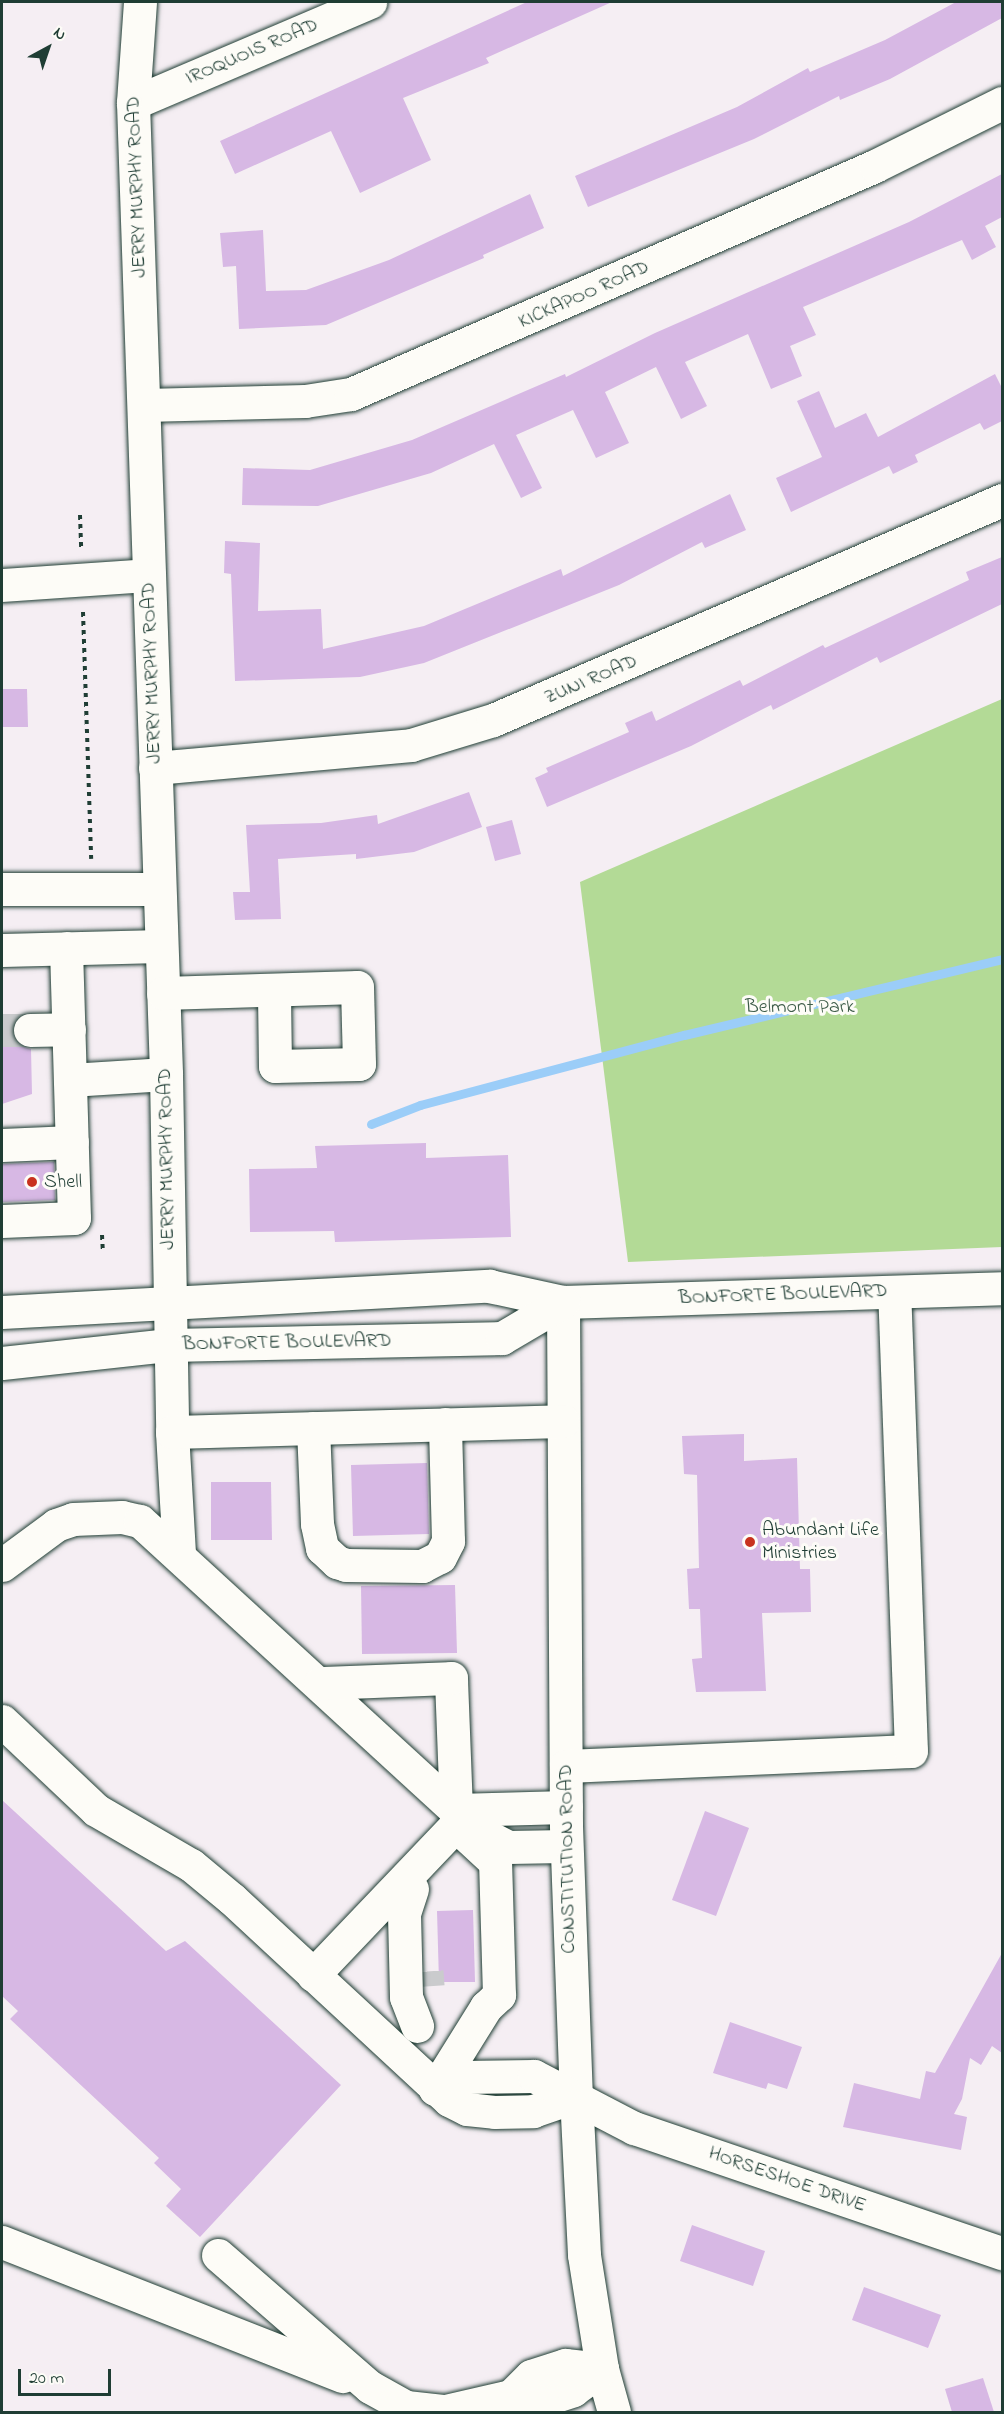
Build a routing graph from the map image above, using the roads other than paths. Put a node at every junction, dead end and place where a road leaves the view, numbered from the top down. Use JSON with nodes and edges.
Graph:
{"nodes":[{"id":1,"x":140,"y":2,"type":"edge"},
{"id":2,"x":370,"y":2,"type":"edge"},
{"id":3,"x":134,"y":103,"type":"junction"},
{"id":4,"x":1002,"y":104,"type":"edge"},
{"id":5,"x":144,"y":405,"type":"junction"},
{"id":6,"x":1002,"y":500,"type":"edge"},
{"id":7,"x":149,"y":575,"type":"junction"},
{"id":8,"x":2,"y":585,"type":"edge"},
{"id":9,"x":154,"y":768,"type":"junction"},
{"id":10,"x":2,"y":889,"type":"edge"},
{"id":11,"x":159,"y":889,"type":"junction"},
{"id":12,"x":161,"y":946,"type":"junction"},
{"id":13,"x":66,"y":948,"type":"junction"},
{"id":14,"x":2,"y":950,"type":"edge"},
{"id":15,"x":274,"y":990,"type":"dead end"},
{"id":16,"x":163,"y":993,"type":"junction"},
{"id":17,"x":69,"y":1029,"type":"junction"},
{"id":18,"x":30,"y":1030,"type":"tunnel mouth"},
{"id":19,"x":166,"y":1074,"type":"junction"},
{"id":20,"x":70,"y":1080,"type":"junction"},
{"id":21,"x":72,"y":1143,"type":"junction"},
{"id":22,"x":2,"y":1145,"type":"edge"},
{"id":23,"x":2,"y":1221,"type":"edge"},
{"id":24,"x":1002,"y":1288,"type":"edge"},
{"id":25,"x":894,"y":1292,"type":"junction"},
{"id":26,"x":563,"y":1302,"type":"junction"},
{"id":27,"x":168,"y":1304,"type":"junction"},
{"id":28,"x":2,"y":1312,"type":"edge"},
{"id":29,"x":169,"y":1345,"type":"junction"},
{"id":30,"x":2,"y":1362,"type":"edge"},
{"id":31,"x":563,"y":1421,"type":"junction"},
{"id":32,"x":446,"y":1424,"type":"junction"},
{"id":33,"x":314,"y":1428,"type":"junction"},
{"id":34,"x":172,"y":1432,"type":"junction"},
{"id":35,"x":179,"y":1553,"type":"junction"},
{"id":36,"x":2,"y":1565,"type":"edge"},
{"id":37,"x":320,"y":1683,"type":"junction"},
{"id":38,"x":2,"y":1721,"type":"edge"},
{"id":39,"x":566,"y":1766,"type":"junction"},
{"id":40,"x":566,"y":1807,"type":"junction"},
{"id":41,"x":456,"y":1818,"type":"junction"},
{"id":42,"x":566,"y":1846,"type":"junction"},
{"id":43,"x":412,"y":1880,"type":"junction"},
{"id":44,"x":313,"y":1975,"type":"junction"},
{"id":45,"x":417,"y":2026,"type":"junction"},
{"id":46,"x":402,"y":2058,"type":"junction"},
{"id":47,"x":435,"y":2089,"type":"junction"},
{"id":48,"x":576,"y":2096,"type":"junction"},
{"id":49,"x":2,"y":2242,"type":"edge"},
{"id":50,"x":1002,"y":2253,"type":"edge"},
{"id":51,"x":218,"y":2255,"type":"dead end"},
{"id":52,"x":602,"y":2369,"type":"junction"},
{"id":53,"x":370,"y":2387,"type":"junction"},
{"id":54,"x":614,"y":2412,"type":"edge"}],
"edges":[{"from":1,"to":3,"type":"street","name":"JERRY MURPHY ROAD"},
{"from":2,"to":3,"type":"street","name":"IROQUOIS ROAD"},
{"from":3,"to":5,"type":"street","name":"JERRY MURPHY ROAD"},
{"from":4,"to":5,"type":"street","name":"KICKAPOO ROAD"},
{"from":5,"to":7,"type":"street","name":"JERRY MURPHY ROAD"},
{"from":6,"to":9,"type":"street","name":"ZUNI ROAD"},
{"from":7,"to":8,"type":"street"},
{"from":7,"to":9,"type":"street","name":"JERRY MURPHY ROAD"},
{"from":9,"to":11,"type":"street","name":"JERRY MURPHY ROAD"},
{"from":10,"to":11,"type":"street"},
{"from":11,"to":12,"type":"street","name":"JERRY MURPHY ROAD"},
{"from":12,"to":13,"type":"street"},
{"from":12,"to":16,"type":"street","name":"JERRY MURPHY ROAD"},
{"from":13,"to":14,"type":"street"},
{"from":13,"to":17,"type":"street"},
{"from":15,"to":16,"type":"street"},
{"from":16,"to":19,"type":"street","name":"JERRY MURPHY ROAD"},
{"from":17,"to":18,"type":"street"},
{"from":17,"to":20,"type":"street"},
{"from":19,"to":20,"type":"street"},
{"from":19,"to":27,"type":"street","name":"JERRY MURPHY ROAD"},
{"from":20,"to":21,"type":"street"},
{"from":21,"to":22,"type":"street"},
{"from":21,"to":23,"type":"street"},
{"from":24,"to":25,"type":"street","name":"BONFORTE BOULEVARD"},
{"from":25,"to":26,"type":"street","name":"BONFORTE BOULEVARD"},
{"from":25,"to":39,"type":"street"},
{"from":26,"to":27,"type":"street","name":"BONFORTE BOULEVARD"},
{"from":26,"to":29,"type":"street","name":"BONFORTE BOULEVARD"},
{"from":26,"to":31,"type":"street","name":"CONSTITUTION ROAD"},
{"from":27,"to":28,"type":"street","name":"BONFORTE BOULEVARD"},
{"from":27,"to":29,"type":"street","name":"JERRY MURPHY ROAD"},
{"from":29,"to":30,"type":"street","name":"BONFORTE BOULEVARD"},
{"from":29,"to":34,"type":"street","name":"JERRY MURPHY ROAD"},
{"from":31,"to":32,"type":"street"},
{"from":31,"to":39,"type":"street","name":"CONSTITUTION ROAD"},
{"from":32,"to":33,"type":"street"},
{"from":32,"to":33,"type":"street"},
{"from":33,"to":34,"type":"street"},
{"from":34,"to":35,"type":"street","name":"JERRY MURPHY ROAD"},
{"from":35,"to":36,"type":"street"},
{"from":35,"to":37,"type":"street"},
{"from":37,"to":41,"type":"street"},
{"from":37,"to":41,"type":"street"},
{"from":38,"to":44,"type":"street"},
{"from":39,"to":40,"type":"street","name":"CONSTITUTION ROAD"},
{"from":40,"to":41,"type":"street"},
{"from":40,"to":42,"type":"street","name":"CONSTITUTION ROAD"},
{"from":41,"to":42,"type":"street"},
{"from":41,"to":43,"type":"street"},
{"from":41,"to":47,"type":"street"},
{"from":42,"to":48,"type":"street","name":"CONSTITUTION ROAD"},
{"from":43,"to":44,"type":"street"},
{"from":43,"to":45,"type":"street"},
{"from":43,"to":45,"type":"street"},
{"from":44,"to":46,"type":"street"},
{"from":45,"to":46,"type":"street"},
{"from":46,"to":47,"type":"street"},
{"from":47,"to":48,"type":"street"},
{"from":48,"to":50,"type":"street","name":"HORSESHOE DRIVE"},
{"from":48,"to":52,"type":"street","name":"CONSTITUTION ROAD"},
{"from":49,"to":53,"type":"street"},
{"from":51,"to":53,"type":"street"},
{"from":52,"to":53,"type":"street"},
{"from":52,"to":54,"type":"street","name":"CONSTITUTION ROAD"}]}
